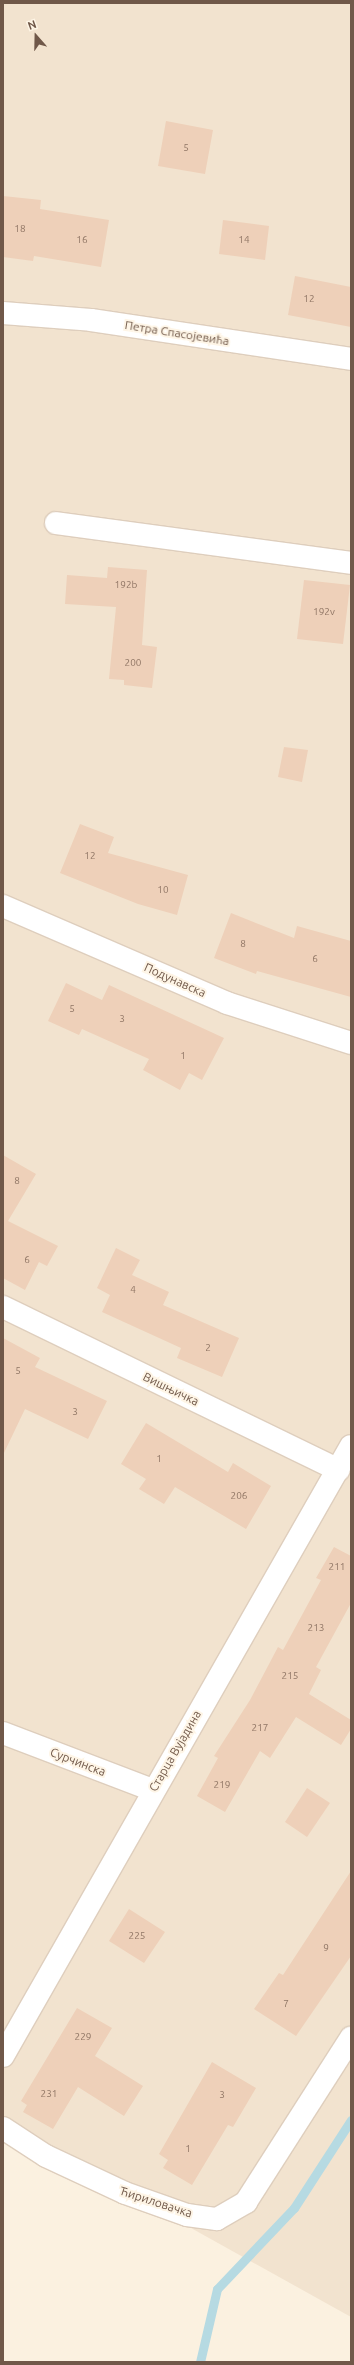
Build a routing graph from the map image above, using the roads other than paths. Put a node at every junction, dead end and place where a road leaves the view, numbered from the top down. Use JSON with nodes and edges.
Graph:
{"nodes":[{"id":1,"x":3,"y":313,"type":"edge"},
{"id":2,"x":351,"y":359,"type":"edge"},
{"id":3,"x":56,"y":523,"type":"dead end"},
{"id":4,"x":351,"y":563,"type":"edge"},
{"id":5,"x":3,"y":906,"type":"edge"},
{"id":6,"x":351,"y":1043,"type":"edge"},
{"id":7,"x":3,"y":1307,"type":"edge"},
{"id":8,"x":351,"y":1446,"type":"edge"},
{"id":9,"x":339,"y":1470,"type":"junction"},
{"id":10,"x":3,"y":1733,"type":"edge"},
{"id":11,"x":152,"y":1790,"type":"junction"},
{"id":12,"x":351,"y":2038,"type":"edge"},
{"id":13,"x":3,"y":2056,"type":"edge"},
{"id":14,"x":3,"y":2128,"type":"edge"}],
"edges":[{"from":1,"to":2,"type":"street","name":"Петра Спасојевића"},
{"from":3,"to":4,"type":"street"},
{"from":5,"to":6,"type":"street","name":"Подунавска"},
{"from":7,"to":9,"type":"street","name":"Вишњичка"},
{"from":8,"to":9,"type":"street","name":"Старца Вујадина"},
{"from":9,"to":11,"type":"street","name":"Старца Вујадина"},
{"from":10,"to":11,"type":"street","name":"Сурчинска"},
{"from":11,"to":13,"type":"street","name":"Старца Вујадина"},
{"from":12,"to":14,"type":"street","name":"Ћириловачка"}]}
